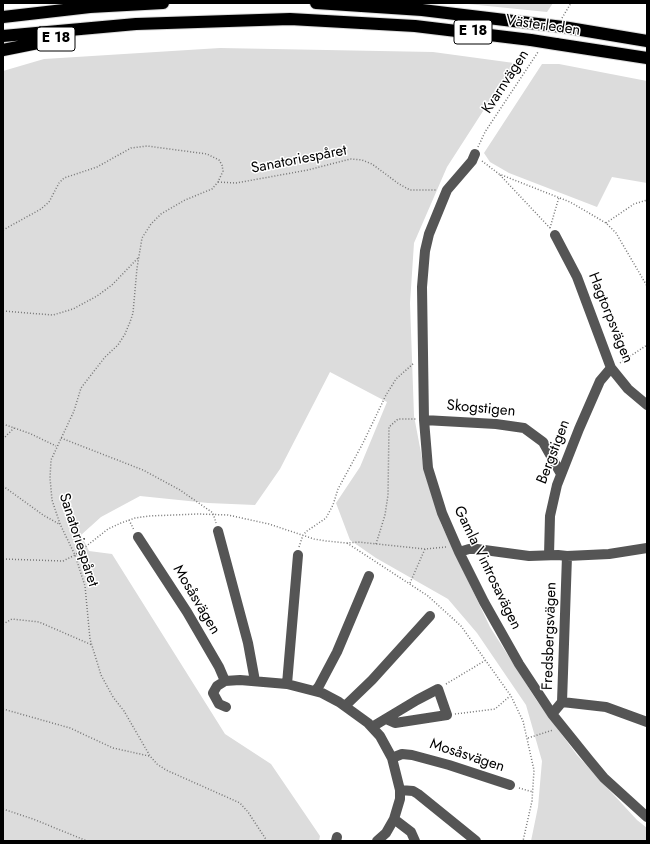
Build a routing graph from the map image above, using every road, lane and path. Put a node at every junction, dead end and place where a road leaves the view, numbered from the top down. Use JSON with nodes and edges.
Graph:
{"nodes":[{"id":1,"x":78,"y":3,"type":"edge"},
{"id":2,"x":163,"y":3,"type":"edge"},
{"id":3,"x":316,"y":3,"type":"edge"},
{"id":4,"x":572,"y":3,"type":"edge"},
{"id":5,"x":90,"y":7,"type":"junction"},
{"id":6,"x":3,"y":17,"type":"edge"},
{"id":7,"x":561,"y":24,"type":"junction"},
{"id":8,"x":109,"y":26,"type":"junction"},
{"id":9,"x":3,"y":36,"type":"edge"},
{"id":10,"x":647,"y":41,"type":"edge"},
{"id":11,"x":3,"y":50,"type":"edge"},
{"id":12,"x":540,"y":50,"type":"dead end"},
{"id":13,"x":647,"y":58,"type":"edge"},
{"id":14,"x":475,"y":154,"type":"junction"},
{"id":15,"x":498,"y":174,"type":"junction"},
{"id":16,"x":218,"y":182,"type":"junction"},
{"id":17,"x":447,"y":190,"type":"junction"},
{"id":18,"x":559,"y":197,"type":"junction"},
{"id":19,"x":647,"y":200,"type":"edge"},
{"id":20,"x":606,"y":223,"type":"junction"},
{"id":21,"x":3,"y":230,"type":"edge"},
{"id":22,"x":553,"y":231,"type":"junction"},
{"id":23,"x":138,"y":258,"type":"junction"},
{"id":24,"x":647,"y":286,"type":"edge"},
{"id":25,"x":3,"y":311,"type":"edge"},
{"id":26,"x":647,"y":345,"type":"edge"},
{"id":27,"x":423,"y":357,"type":"junction"},
{"id":28,"x":611,"y":368,"type":"junction"},
{"id":29,"x":647,"y":405,"type":"edge"},
{"id":30,"x":424,"y":420,"type":"junction"},
{"id":31,"x":3,"y":424,"type":"edge"},
{"id":32,"x":14,"y":428,"type":"junction"},
{"id":33,"x":3,"y":438,"type":"edge"},
{"id":34,"x":61,"y":438,"type":"junction"},
{"id":35,"x":56,"y":446,"type":"junction"},
{"id":36,"x":561,"y":474,"type":"junction"},
{"id":37,"x":3,"y":486,"type":"edge"},
{"id":38,"x":213,"y":513,"type":"dead end"},
{"id":39,"x":60,"y":524,"type":"junction"},
{"id":40,"x":218,"y":532,"type":"dead end"},
{"id":41,"x":138,"y":537,"type":"dead end"},
{"id":42,"x":347,"y":543,"type":"dead end"},
{"id":43,"x":376,"y":544,"type":"dead end"},
{"id":44,"x":647,"y":548,"type":"edge"},
{"id":45,"x":425,"y":549,"type":"dead end"},
{"id":46,"x":459,"y":552,"type":"junction"},
{"id":47,"x":298,"y":555,"type":"joint"},
{"id":48,"x":549,"y":555,"type":"junction"},
{"id":49,"x":567,"y":556,"type":"junction"},
{"id":50,"x":369,"y":576,"type":"dead end"},
{"id":51,"x":410,"y":583,"type":"junction"},
{"id":52,"x":430,"y":616,"type":"dead end"},
{"id":53,"x":3,"y":624,"type":"edge"},
{"id":54,"x":92,"y":645,"type":"junction"},
{"id":55,"x":486,"y":660,"type":"junction"},
{"id":56,"x":225,"y":681,"type":"junction"},
{"id":57,"x":256,"y":681,"type":"junction"},
{"id":58,"x":287,"y":684,"type":"junction"},
{"id":59,"x":438,"y":689,"type":"junction"},
{"id":60,"x":315,"y":691,"type":"junction"},
{"id":61,"x":511,"y":696,"type":"junction"},
{"id":62,"x":562,"y":702,"type":"junction"},
{"id":63,"x":226,"y":706,"type":"dead end"},
{"id":64,"x":345,"y":706,"type":"junction"},
{"id":65,"x":3,"y":709,"type":"edge"},
{"id":66,"x":552,"y":714,"type":"junction"},
{"id":67,"x":447,"y":715,"type":"junction"},
{"id":68,"x":386,"y":719,"type":"junction"},
{"id":69,"x":647,"y":722,"type":"edge"},
{"id":70,"x":561,"y":725,"type":"junction"},
{"id":71,"x":372,"y":727,"type":"junction"},
{"id":72,"x":528,"y":738,"type":"junction"},
{"id":73,"x":150,"y":756,"type":"junction"},
{"id":74,"x":392,"y":758,"type":"junction"},
{"id":75,"x":510,"y":785,"type":"joint"},
{"id":76,"x":400,"y":790,"type":"junction"},
{"id":77,"x":533,"y":793,"type":"junction"},
{"id":78,"x":3,"y":809,"type":"edge"},
{"id":79,"x":647,"y":817,"type":"edge"},
{"id":80,"x":394,"y":819,"type":"junction"},
{"id":81,"x":87,"y":841,"type":"edge"},
{"id":82,"x":267,"y":841,"type":"edge"},
{"id":83,"x":377,"y":841,"type":"edge"},
{"id":84,"x":415,"y":841,"type":"edge"},
{"id":85,"x":476,"y":841,"type":"edge"},
{"id":86,"x":523,"y":841,"type":"edge"}],
"edges":[{"from":1,"to":5,"type":"highway"},
{"from":2,"to":5,"type":"highway"},
{"from":3,"to":7,"type":"highway","name":"Västerleden","number":"E 18","bridge":true},
{"from":4,"to":7,"type":"path"},
{"from":5,"to":6,"type":"highway"},
{"from":7,"to":10,"type":"highway","name":"Västerleden","number":"E 18"},
{"from":8,"to":9,"type":"highway","name":"Västerleden"},
{"from":8,"to":11,"type":"highway","number":"E 18"},
{"from":8,"to":13,"type":"highway","name":"Västerleden","number":"E 18","bridge":true},
{"from":12,"to":14,"type":"path","name":"Kvarnvägen"},
{"from":14,"to":15,"type":"path"},
{"from":14,"to":17,"type":"street","name":"Gamla Vintrosavägen"},
{"from":15,"to":18,"type":"path"},
{"from":15,"to":22,"type":"path"},
{"from":16,"to":17,"type":"path","name":"Sanatoriespåret"},
{"from":16,"to":21,"type":"path"},
{"from":16,"to":23,"type":"path","name":"Sanatoriespåret"},
{"from":17,"to":27,"type":"street","name":"Gamla Vintrosavägen"},
{"from":18,"to":20,"type":"path"},
{"from":18,"to":22,"type":"path"},
{"from":19,"to":20,"type":"path"},
{"from":20,"to":24,"type":"path"},
{"from":22,"to":28,"type":"street","name":"Hagtorpsvägen"},
{"from":23,"to":25,"type":"path"},
{"from":23,"to":34,"type":"path","name":"Sanatoriespåret"},
{"from":26,"to":28,"type":"path"},
{"from":27,"to":30,"type":"street","name":"Gamla Vintrosavägen"},
{"from":27,"to":47,"type":"path"},
{"from":28,"to":29,"type":"street","name":"Hagtorpsvägen"},
{"from":28,"to":36,"type":"street","name":"Bergstigen"},
{"from":30,"to":36,"type":"street","name":"Skogstigen"},
{"from":30,"to":43,"type":"path"},
{"from":30,"to":46,"type":"street","name":"Gamla Vintrosavägen"},
{"from":31,"to":32,"type":"path"},
{"from":32,"to":33,"type":"path"},
{"from":32,"to":35,"type":"path"},
{"from":34,"to":35,"type":"path","name":"Sanatoriespåret"},
{"from":34,"to":38,"type":"path"},
{"from":35,"to":39,"type":"path","name":"Sanatoriespåret"},
{"from":36,"to":48,"type":"street","name":"Bergstigen"},
{"from":37,"to":39,"type":"path"},
{"from":39,"to":54,"type":"path","name":"Sanatoriespåret"},
{"from":40,"to":57,"type":"street","name":"Mosåsvägen"},
{"from":41,"to":56,"type":"street","name":"Mosåsvägen"},
{"from":42,"to":51,"type":"path"},
{"from":44,"to":49,"type":"street"},
{"from":45,"to":51,"type":"path"},
{"from":46,"to":48,"type":"street"},
{"from":46,"to":66,"type":"street","name":"Gamla Vintrosavägen"},
{"from":47,"to":58,"type":"street"},
{"from":48,"to":49,"type":"street"},
{"from":49,"to":62,"type":"street","name":"Fredsbergsvägen"},
{"from":50,"to":60,"type":"street"},
{"from":51,"to":55,"type":"path"},
{"from":52,"to":64,"type":"street"},
{"from":53,"to":54,"type":"path"},
{"from":54,"to":73,"type":"path","name":"Sanatoriespåret"},
{"from":55,"to":59,"type":"path"},
{"from":55,"to":61,"type":"path"},
{"from":56,"to":57,"type":"street"},
{"from":56,"to":63,"type":"street"},
{"from":57,"to":58,"type":"street"},
{"from":58,"to":60,"type":"street"},
{"from":59,"to":67,"type":"street"},
{"from":59,"to":68,"type":"street"},
{"from":60,"to":64,"type":"street"},
{"from":61,"to":67,"type":"path"},
{"from":61,"to":72,"type":"path"},
{"from":62,"to":66,"type":"street","name":"Fredsbergsvägen"},
{"from":62,"to":69,"type":"street"},
{"from":64,"to":71,"type":"street"},
{"from":65,"to":73,"type":"path"},
{"from":66,"to":70,"type":"street","name":"Gamla Vintrosavägen"},
{"from":67,"to":68,"type":"street","name":"Mosåsvägen"},
{"from":68,"to":71,"type":"street"},
{"from":70,"to":72,"type":"path"},
{"from":70,"to":79,"type":"street","name":"Gamla Vintrosavägen"},
{"from":71,"to":74,"type":"street"},
{"from":72,"to":77,"type":"path"},
{"from":73,"to":82,"type":"path","name":"Sanatoriespåret"},
{"from":74,"to":75,"type":"street","name":"Mosåsvägen"},
{"from":74,"to":76,"type":"street"},
{"from":75,"to":77,"type":"path"},
{"from":76,"to":80,"type":"street"},
{"from":76,"to":85,"type":"street"},
{"from":77,"to":86,"type":"path"},
{"from":78,"to":81,"type":"path"},
{"from":80,"to":83,"type":"street"},
{"from":80,"to":84,"type":"street"}]}
